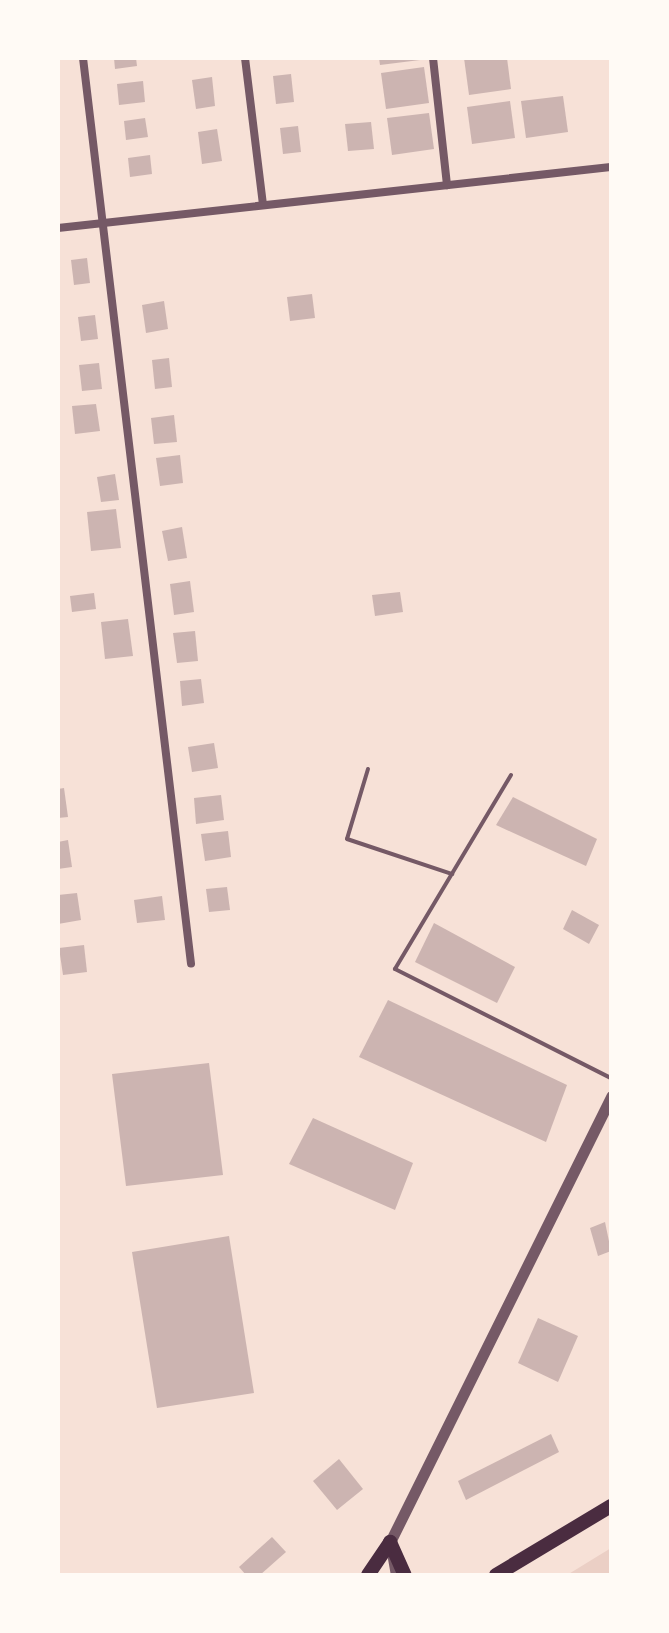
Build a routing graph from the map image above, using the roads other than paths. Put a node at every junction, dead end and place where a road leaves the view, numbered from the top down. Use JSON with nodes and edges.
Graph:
{"nodes":[{"id":1,"x":83,"y":58,"type":"edge"},
{"id":2,"x":245,"y":58,"type":"edge"},
{"id":3,"x":433,"y":58,"type":"edge"},
{"id":4,"x":611,"y":167,"type":"edge"},
{"id":5,"x":447,"y":185,"type":"junction"},
{"id":6,"x":263,"y":204,"type":"junction"},
{"id":7,"x":102,"y":222,"type":"junction"},
{"id":8,"x":58,"y":228,"type":"edge"},
{"id":9,"x":368,"y":769,"type":"dead end"},
{"id":10,"x":511,"y":775,"type":"dead end"},
{"id":11,"x":452,"y":874,"type":"junction"},
{"id":12,"x":191,"y":964,"type":"dead end"},
{"id":13,"x":611,"y":1078,"type":"edge"},
{"id":14,"x":611,"y":1096,"type":"edge"},
{"id":15,"x":611,"y":1506,"type":"edge"},
{"id":16,"x":390,"y":1542,"type":"junction"},
{"id":17,"x":514,"y":1565,"type":"junction"},
{"id":18,"x":368,"y":1575,"type":"edge"},
{"id":19,"x":396,"y":1575,"type":"edge"},
{"id":20,"x":405,"y":1575,"type":"edge"},
{"id":21,"x":484,"y":1575,"type":"edge"},
{"id":22,"x":496,"y":1575,"type":"edge"}],
"edges":[{"from":1,"to":7,"type":"street"},
{"from":2,"to":6,"type":"street"},
{"from":3,"to":5,"type":"street"},
{"from":4,"to":5,"type":"street"},
{"from":5,"to":6,"type":"street"},
{"from":6,"to":7,"type":"street"},
{"from":7,"to":8,"type":"street"},
{"from":7,"to":12,"type":"street"},
{"from":9,"to":11,"type":"lane"},
{"from":10,"to":11,"type":"lane"},
{"from":11,"to":13,"type":"lane"},
{"from":14,"to":16,"type":"street"},
{"from":15,"to":17,"type":"main road"},
{"from":16,"to":18,"type":"main road"},
{"from":16,"to":19,"type":"street"},
{"from":16,"to":20,"type":"main road"},
{"from":17,"to":21,"type":"main road"},
{"from":17,"to":22,"type":"main road"}]}
